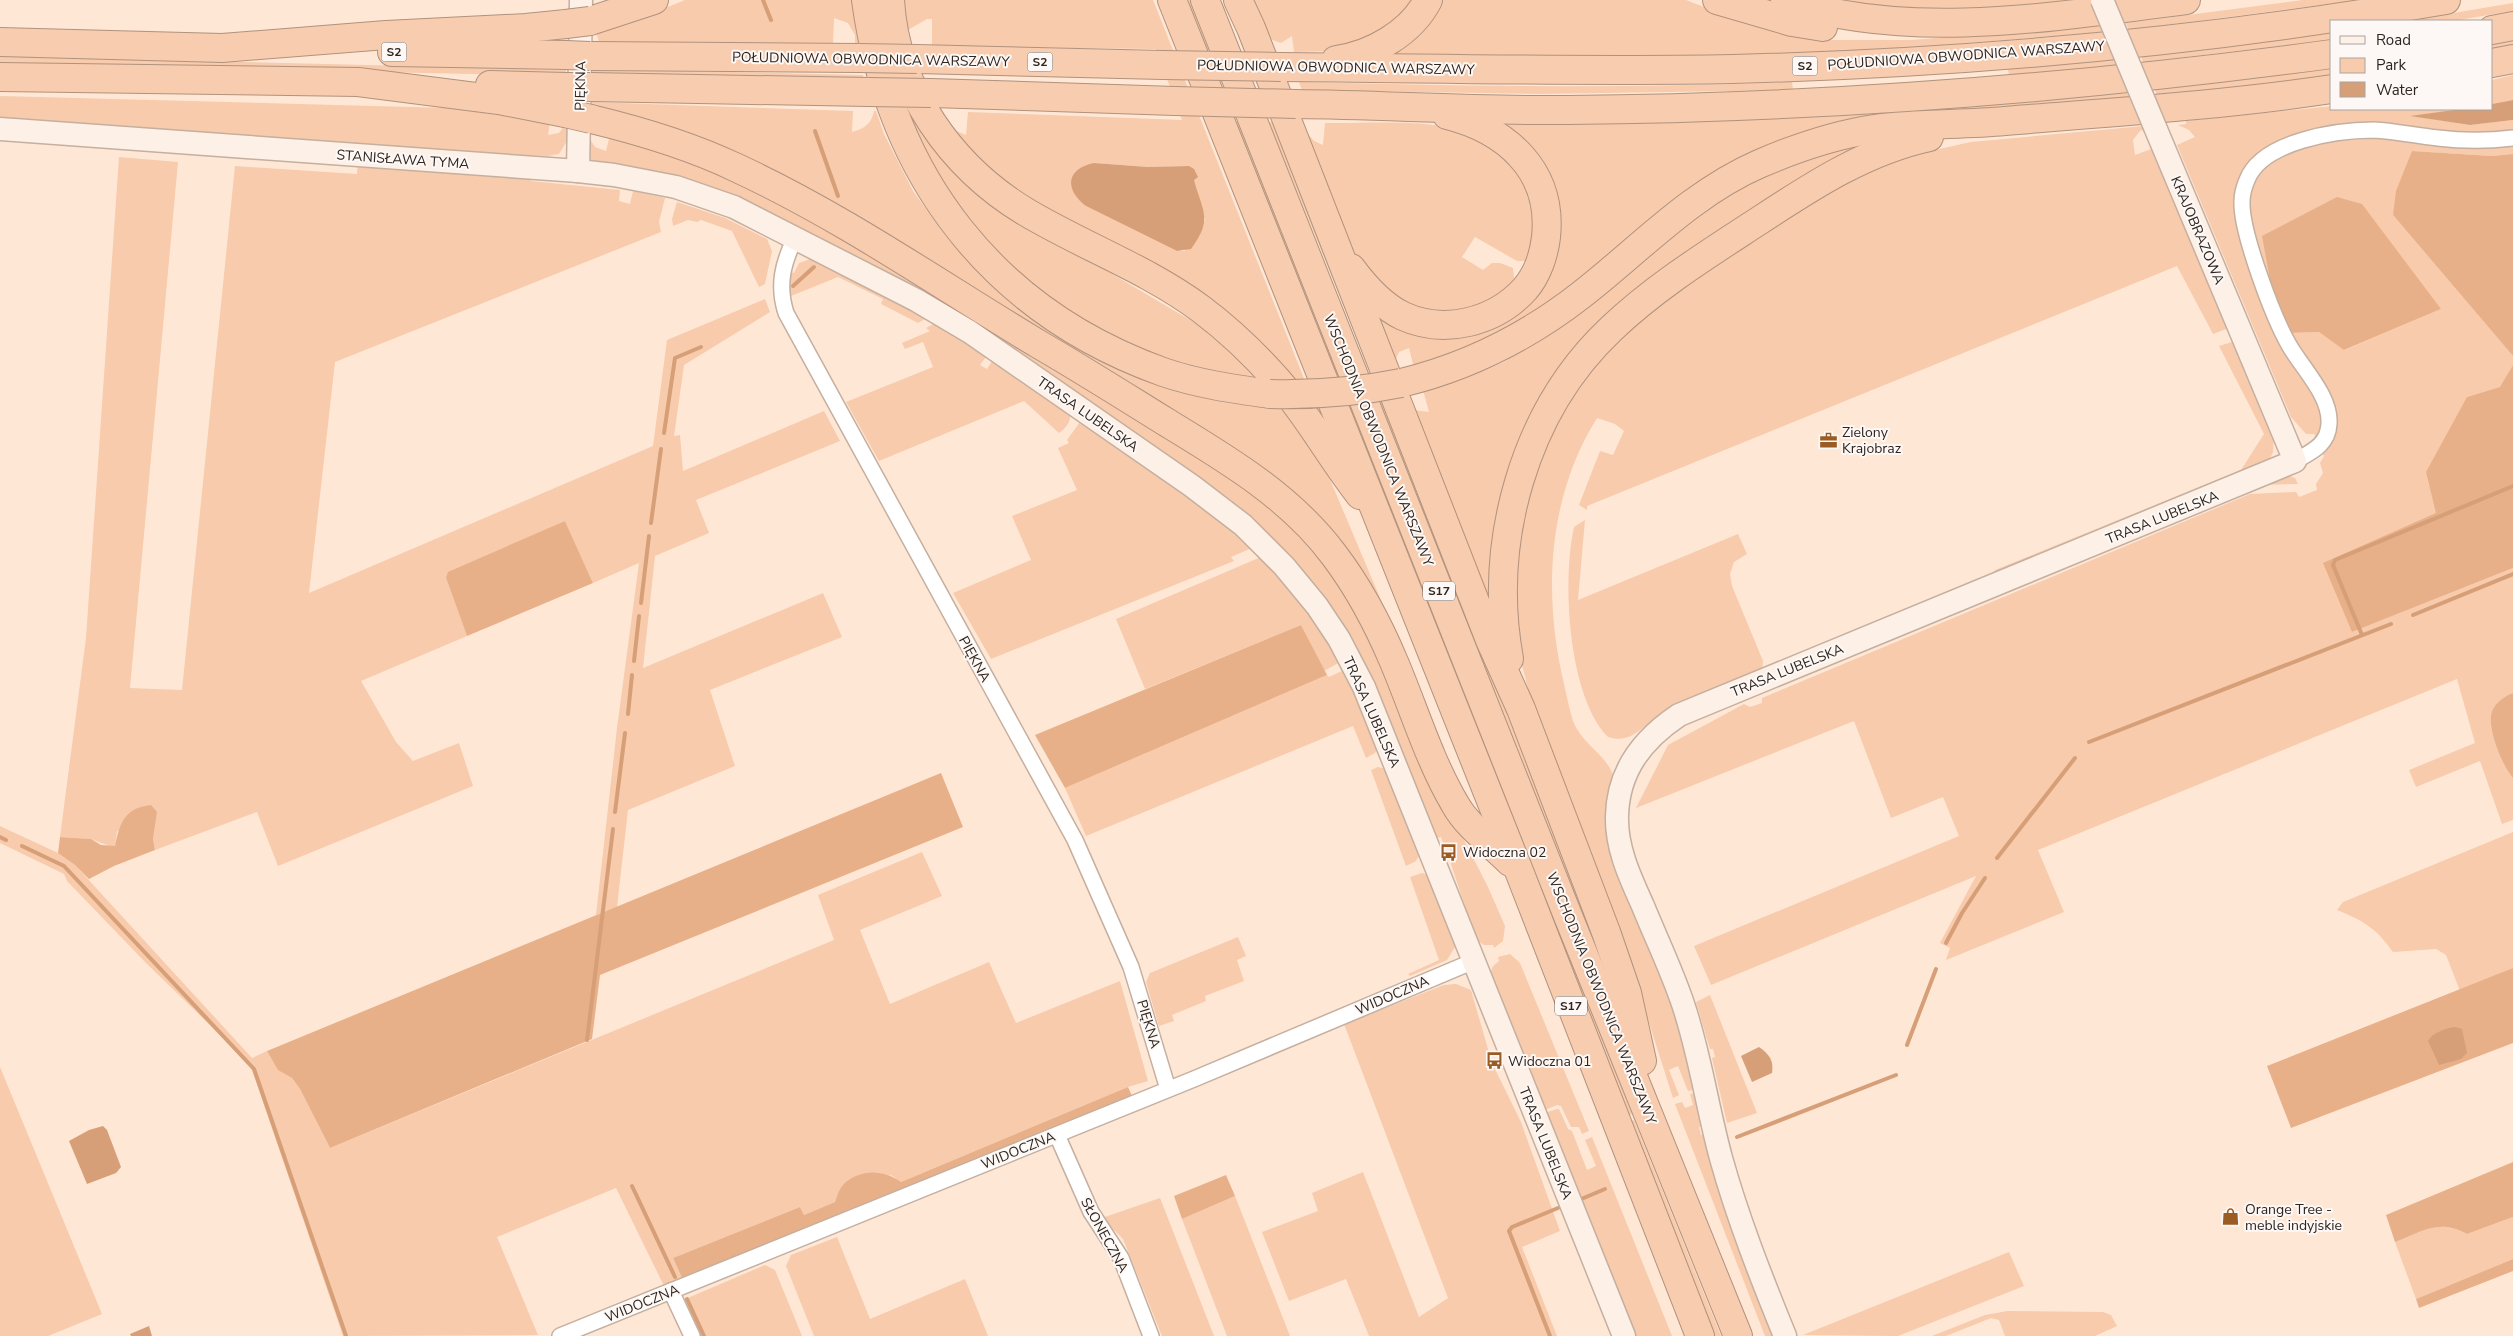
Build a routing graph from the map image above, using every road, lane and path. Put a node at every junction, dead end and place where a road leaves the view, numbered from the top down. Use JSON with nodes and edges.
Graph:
{"nodes":[{"id":1,"x":654,"y":0,"type":"edge"},
{"id":2,"x":866,"y":0,"type":"edge"},
{"id":3,"x":890,"y":0,"type":"edge"},
{"id":4,"x":1172,"y":0,"type":"edge"},
{"id":5,"x":1205,"y":0,"type":"edge"},
{"id":6,"x":1238,"y":0,"type":"edge"},
{"id":7,"x":1244,"y":0,"type":"edge"},
{"id":8,"x":1428,"y":0,"type":"edge"},
{"id":9,"x":1717,"y":0,"type":"edge"},
{"id":10,"x":1785,"y":0,"type":"edge"},
{"id":11,"x":2102,"y":0,"type":"edge"},
{"id":12,"x":2186,"y":0,"type":"edge"},
{"id":13,"x":2446,"y":0,"type":"edge"},
{"id":14,"x":2068,"y":14,"type":"junction"},
{"id":15,"x":579,"y":15,"type":"edge"},
{"id":16,"x":2513,"y":26,"type":"edge"},
{"id":17,"x":1251,"y":28,"type":"junction"},
{"id":18,"x":2493,"y":30,"type":"edge"},
{"id":19,"x":0,"y":42,"type":"edge"},
{"id":20,"x":222,"y":48,"type":"junction"},
{"id":21,"x":2330,"y":54,"type":"edge"},
{"id":22,"x":2513,"y":59,"type":"edge"},
{"id":23,"x":2493,"y":63,"type":"edge"},
{"id":24,"x":1281,"y":67,"type":"junction"},
{"id":25,"x":0,"y":77,"type":"edge"},
{"id":26,"x":2330,"y":89,"type":"edge"},
{"id":27,"x":578,"y":101,"type":"junction"},
{"id":28,"x":1411,"y":106,"type":"junction"},
{"id":29,"x":1995,"y":122,"type":"junction"},
{"id":30,"x":0,"y":129,"type":"edge"},
{"id":31,"x":2513,"y":138,"type":"edge"},
{"id":32,"x":578,"y":171,"type":"junction"},
{"id":33,"x":795,"y":238,"type":"junction"},
{"id":34,"x":1336,"y":243,"type":"junction"},
{"id":35,"x":2295,"y":460,"type":"junction"},
{"id":36,"x":1380,"y":520,"type":"junction"},
{"id":37,"x":1521,"y":709,"type":"junction"},
{"id":38,"x":1519,"y":871,"type":"junction"},
{"id":39,"x":1474,"y":961,"type":"junction"},
{"id":40,"x":1168,"y":1089,"type":"junction"},
{"id":41,"x":1057,"y":1135,"type":"junction"},
{"id":42,"x":1658,"y":1136,"type":"junction"},
{"id":43,"x":671,"y":1291,"type":"junction"},
{"id":44,"x":560,"y":1336,"type":"edge"},
{"id":45,"x":692,"y":1336,"type":"edge"},
{"id":46,"x":1151,"y":1336,"type":"edge"},
{"id":47,"x":1624,"y":1336,"type":"edge"},
{"id":48,"x":1700,"y":1336,"type":"edge"},
{"id":49,"x":1738,"y":1336,"type":"edge"},
{"id":50,"x":1784,"y":1336,"type":"edge"}],
"edges":[{"from":1,"to":15,"type":"highway"},
{"from":2,"to":29,"type":"highway","bridge":true},
{"from":3,"to":36,"type":"highway"},
{"from":4,"to":36,"type":"highway","number":"S17"},
{"from":5,"to":42,"type":"highway","name":"WSCHODNIA OBWODNICA WARSZAWY","number":"S17"},
{"from":6,"to":17,"type":"highway"},
{"from":7,"to":17,"type":"highway"},
{"from":8,"to":24,"type":"highway"},
{"from":9,"to":14,"type":"highway"},
{"from":10,"to":14,"type":"highway"},
{"from":11,"to":35,"type":"street","name":"KRAJOBRAZOWA","bridge":true},
{"from":12,"to":14,"type":"highway"},
{"from":13,"to":24,"type":"highway","name":"POŁUDNIOWA OBWODNICA WARSZAWY","number":"S2"},
{"from":15,"to":20,"type":"highway"},
{"from":15,"to":32,"type":"street","name":"PIĘKNA"},
{"from":16,"to":18,"type":"highway"},
{"from":17,"to":34,"type":"highway"},
{"from":19,"to":20,"type":"highway","number":"S2"},
{"from":20,"to":24,"type":"highway","name":"POŁUDNIOWA OBWODNICA WARSZAWY","number":"S2","bridge":true},
{"from":21,"to":28,"type":"highway"},
{"from":22,"to":23,"type":"highway"},
{"from":25,"to":27,"type":"highway"},
{"from":26,"to":29,"type":"highway"},
{"from":27,"to":28,"type":"highway","bridge":true},
{"from":27,"to":38,"type":"highway"},
{"from":28,"to":34,"type":"highway"},
{"from":29,"to":37,"type":"highway"},
{"from":30,"to":32,"type":"street","name":"STANISŁAWA TYMA"},
{"from":31,"to":35,"type":"street"},
{"from":32,"to":33,"type":"street","name":"STANISŁAWA TYMA"},
{"from":33,"to":39,"type":"street","name":"TRASA LUBELSKA"},
{"from":33,"to":40,"type":"street","name":"PIĘKNA"},
{"from":34,"to":37,"type":"highway"},
{"from":35,"to":50,"type":"street","name":"TRASA LUBELSKA"},
{"from":36,"to":38,"type":"highway","number":"S17"},
{"from":37,"to":42,"type":"highway"},
{"from":38,"to":48,"type":"highway","number":"S17"},
{"from":39,"to":40,"type":"street","name":"WIDOCZNA"},
{"from":39,"to":47,"type":"street","name":"TRASA LUBELSKA"},
{"from":40,"to":41,"type":"street","name":"WIDOCZNA"},
{"from":41,"to":43,"type":"street","name":"WIDOCZNA"},
{"from":41,"to":46,"type":"street","name":"SŁONECZNA"},
{"from":42,"to":49,"type":"highway","name":"WSCHODNIA OBWODNICA WARSZAWY","number":"S17"},
{"from":43,"to":44,"type":"street","name":"WIDOCZNA"},
{"from":43,"to":45,"type":"street"}]}
